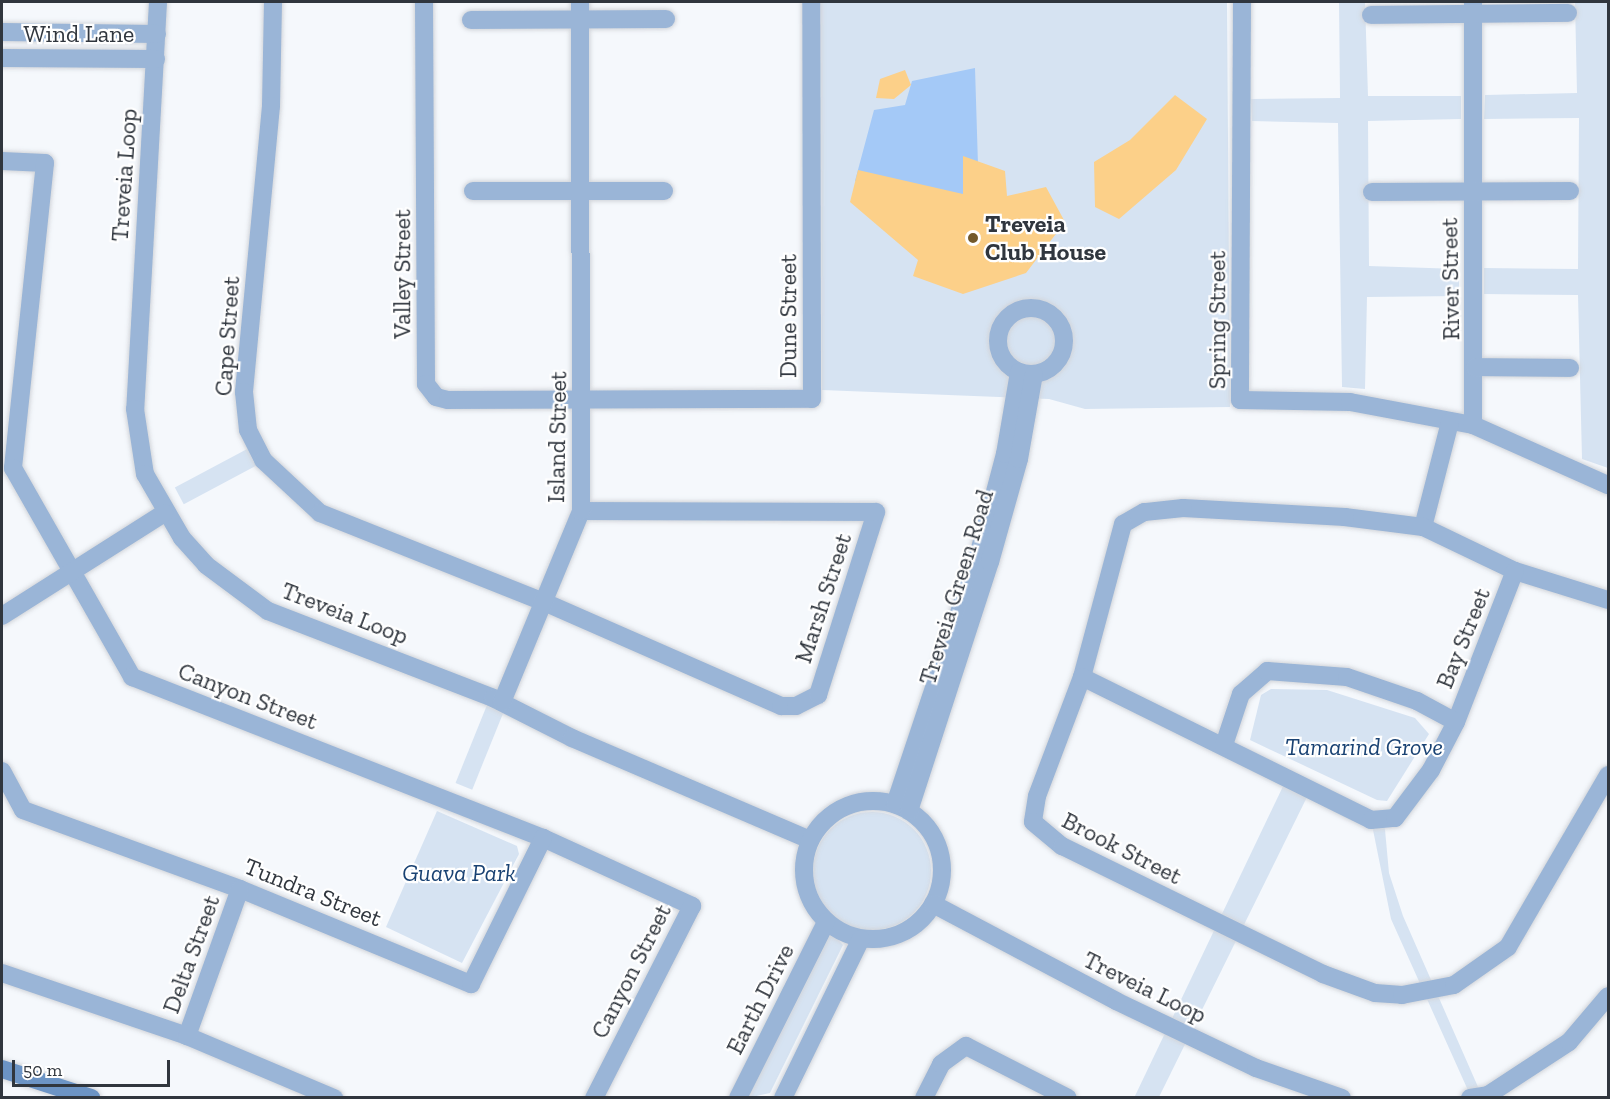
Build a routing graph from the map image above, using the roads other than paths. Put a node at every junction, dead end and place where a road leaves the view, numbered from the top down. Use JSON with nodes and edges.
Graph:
{"nodes":[{"id":1,"x":158,"y":2,"type":"edge"},
{"id":2,"x":273,"y":2,"type":"edge"},
{"id":3,"x":424,"y":2,"type":"edge"},
{"id":4,"x":811,"y":2,"type":"edge"},
{"id":5,"x":1242,"y":2,"type":"edge"},
{"id":6,"x":1473,"y":9,"type":"edge"},
{"id":7,"x":580,"y":11,"type":"edge"},
{"id":8,"x":1568,"y":13,"type":"dead end"},
{"id":9,"x":1371,"y":15,"type":"dead end"},
{"id":10,"x":666,"y":19,"type":"dead end"},
{"id":11,"x":471,"y":20,"type":"dead end"},
{"id":12,"x":2,"y":32,"type":"edge"},
{"id":13,"x":157,"y":34,"type":"junction"},
{"id":14,"x":2,"y":58,"type":"edge"},
{"id":15,"x":156,"y":59,"type":"junction"},
{"id":16,"x":2,"y":161,"type":"edge"},
{"id":17,"x":473,"y":190,"type":"dead end"},
{"id":18,"x":664,"y":191,"type":"dead end"},
{"id":19,"x":1473,"y":191,"type":"junction"},
{"id":20,"x":1570,"y":191,"type":"dead end"},
{"id":21,"x":1372,"y":192,"type":"dead end"},
{"id":22,"x":583,"y":193,"type":"junction"},
{"id":23,"x":1475,"y":368,"type":"junction"},
{"id":24,"x":1570,"y":368,"type":"dead end"},
{"id":25,"x":1026,"y":373,"type":"dead end"},
{"id":26,"x":582,"y":399,"type":"junction"},
{"id":27,"x":1450,"y":422,"type":"junction"},
{"id":28,"x":1473,"y":425,"type":"junction"},
{"id":29,"x":1608,"y":485,"type":"edge"},
{"id":30,"x":581,"y":512,"type":"junction"},
{"id":31,"x":164,"y":513,"type":"junction"},
{"id":32,"x":1423,"y":527,"type":"junction"},
{"id":33,"x":1515,"y":572,"type":"junction"},
{"id":34,"x":70,"y":573,"type":"junction"},
{"id":35,"x":1608,"y":600,"type":"edge"},
{"id":36,"x":544,"y":602,"type":"junction"},
{"id":37,"x":2,"y":616,"type":"edge"},
{"id":38,"x":1082,"y":677,"type":"junction"},
{"id":39,"x":502,"y":702,"type":"junction"},
{"id":40,"x":1456,"y":722,"type":"junction"},
{"id":41,"x":1224,"y":745,"type":"junction"},
{"id":42,"x":2,"y":771,"type":"edge"},
{"id":43,"x":1608,"y":775,"type":"edge"},
{"id":44,"x":902,"y":808,"type":"junction"},
{"id":45,"x":543,"y":838,"type":"junction"},
{"id":46,"x":810,"y":840,"type":"junction"},
{"id":47,"x":240,"y":889,"type":"junction"},
{"id":48,"x":933,"y":904,"type":"junction"},
{"id":49,"x":826,"y":922,"type":"junction"},
{"id":50,"x":861,"y":939,"type":"junction"},
{"id":51,"x":2,"y":973,"type":"edge"},
{"id":52,"x":1608,"y":996,"type":"edge"},
{"id":53,"x":187,"y":1036,"type":"junction"},
{"id":54,"x":2,"y":1069,"type":"edge"},
{"id":55,"x":1489,"y":1096,"type":"edge"},
{"id":56,"x":91,"y":1098,"type":"edge"},
{"id":57,"x":334,"y":1098,"type":"edge"},
{"id":58,"x":594,"y":1098,"type":"edge"},
{"id":59,"x":738,"y":1098,"type":"edge"},
{"id":60,"x":783,"y":1098,"type":"edge"},
{"id":61,"x":924,"y":1098,"type":"edge"},
{"id":62,"x":1068,"y":1098,"type":"edge"},
{"id":63,"x":1342,"y":1098,"type":"edge"},
{"id":64,"x":1470,"y":1098,"type":"edge"}],
"edges":[{"from":1,"to":13,"type":"street","name":"Treveia Loop"},
{"from":2,"to":36,"type":"street","name":"Cape Street"},
{"from":3,"to":26,"type":"street","name":"Valley Street"},
{"from":4,"to":26,"type":"street","name":"Dune Street"},
{"from":5,"to":27,"type":"street","name":"Spring Street"},
{"from":6,"to":8,"type":"street"},
{"from":6,"to":9,"type":"street"},
{"from":6,"to":19,"type":"street","name":"River Street"},
{"from":7,"to":10,"type":"street"},
{"from":7,"to":11,"type":"street"},
{"from":7,"to":22,"type":"street","name":"Island Street"},
{"from":12,"to":13,"type":"street","name":"Wind Lane"},
{"from":13,"to":15,"type":"street","name":"Treveia Loop"},
{"from":14,"to":15,"type":"street","name":"Wind Lane"},
{"from":15,"to":31,"type":"street","name":"Treveia Loop"},
{"from":16,"to":34,"type":"street","name":"Canyon Street"},
{"from":17,"to":22,"type":"street"},
{"from":18,"to":22,"type":"street"},
{"from":19,"to":20,"type":"street","name":"River Street"},
{"from":19,"to":21,"type":"street","name":"River Street"},
{"from":19,"to":23,"type":"street","name":"River Street"},
{"from":22,"to":26,"type":"street","name":"Island Street"},
{"from":23,"to":24,"type":"street","name":"River Street"},
{"from":23,"to":28,"type":"street","name":"River Street"},
{"from":25,"to":44,"type":"street","name":"Treveia Green Road"},
{"from":26,"to":30,"type":"street","name":"Island Street"},
{"from":27,"to":28,"type":"street","name":"Spring Street"},
{"from":27,"to":32,"type":"street"},
{"from":28,"to":29,"type":"street","name":"Spring Street"},
{"from":30,"to":36,"type":"street","name":"Island Street"},
{"from":30,"to":36,"type":"street","name":"Marsh Street"},
{"from":31,"to":34,"type":"street"},
{"from":31,"to":39,"type":"street","name":"Treveia Loop"},
{"from":32,"to":33,"type":"street","name":"Brook Street"},
{"from":32,"to":38,"type":"street","name":"Brook Street"},
{"from":33,"to":35,"type":"street","name":"Brook Street"},
{"from":33,"to":40,"type":"street","name":"Bay Street"},
{"from":34,"to":37,"type":"street"},
{"from":34,"to":45,"type":"street","name":"Canyon Street"},
{"from":36,"to":39,"type":"street","name":"Island Street"},
{"from":38,"to":41,"type":"street","name":"Bay Street"},
{"from":38,"to":43,"type":"street","name":"Brook Street"},
{"from":39,"to":46,"type":"street","name":"Treveia Loop"},
{"from":40,"to":41,"type":"street","name":"Bay Street"},
{"from":40,"to":41,"type":"street","name":"Bay Street"},
{"from":42,"to":47,"type":"street","name":"Tundra Street"},
{"from":44,"to":46,"type":"street"},
{"from":44,"to":48,"type":"street"},
{"from":45,"to":47,"type":"street","name":"Tundra Street"},
{"from":45,"to":58,"type":"street","name":"Canyon Street"},
{"from":46,"to":49,"type":"street"},
{"from":47,"to":53,"type":"street","name":"Delta Street"},
{"from":48,"to":50,"type":"street"},
{"from":48,"to":63,"type":"street","name":"Treveia Loop"},
{"from":49,"to":50,"type":"street"},
{"from":49,"to":59,"type":"street","name":"Earth Drive"},
{"from":50,"to":60,"type":"street"},
{"from":51,"to":53,"type":"street"},
{"from":52,"to":55,"type":"street"},
{"from":53,"to":57,"type":"street"},
{"from":54,"to":56,"type":"street"},
{"from":55,"to":64,"type":"street"},
{"from":61,"to":62,"type":"street"}]}
